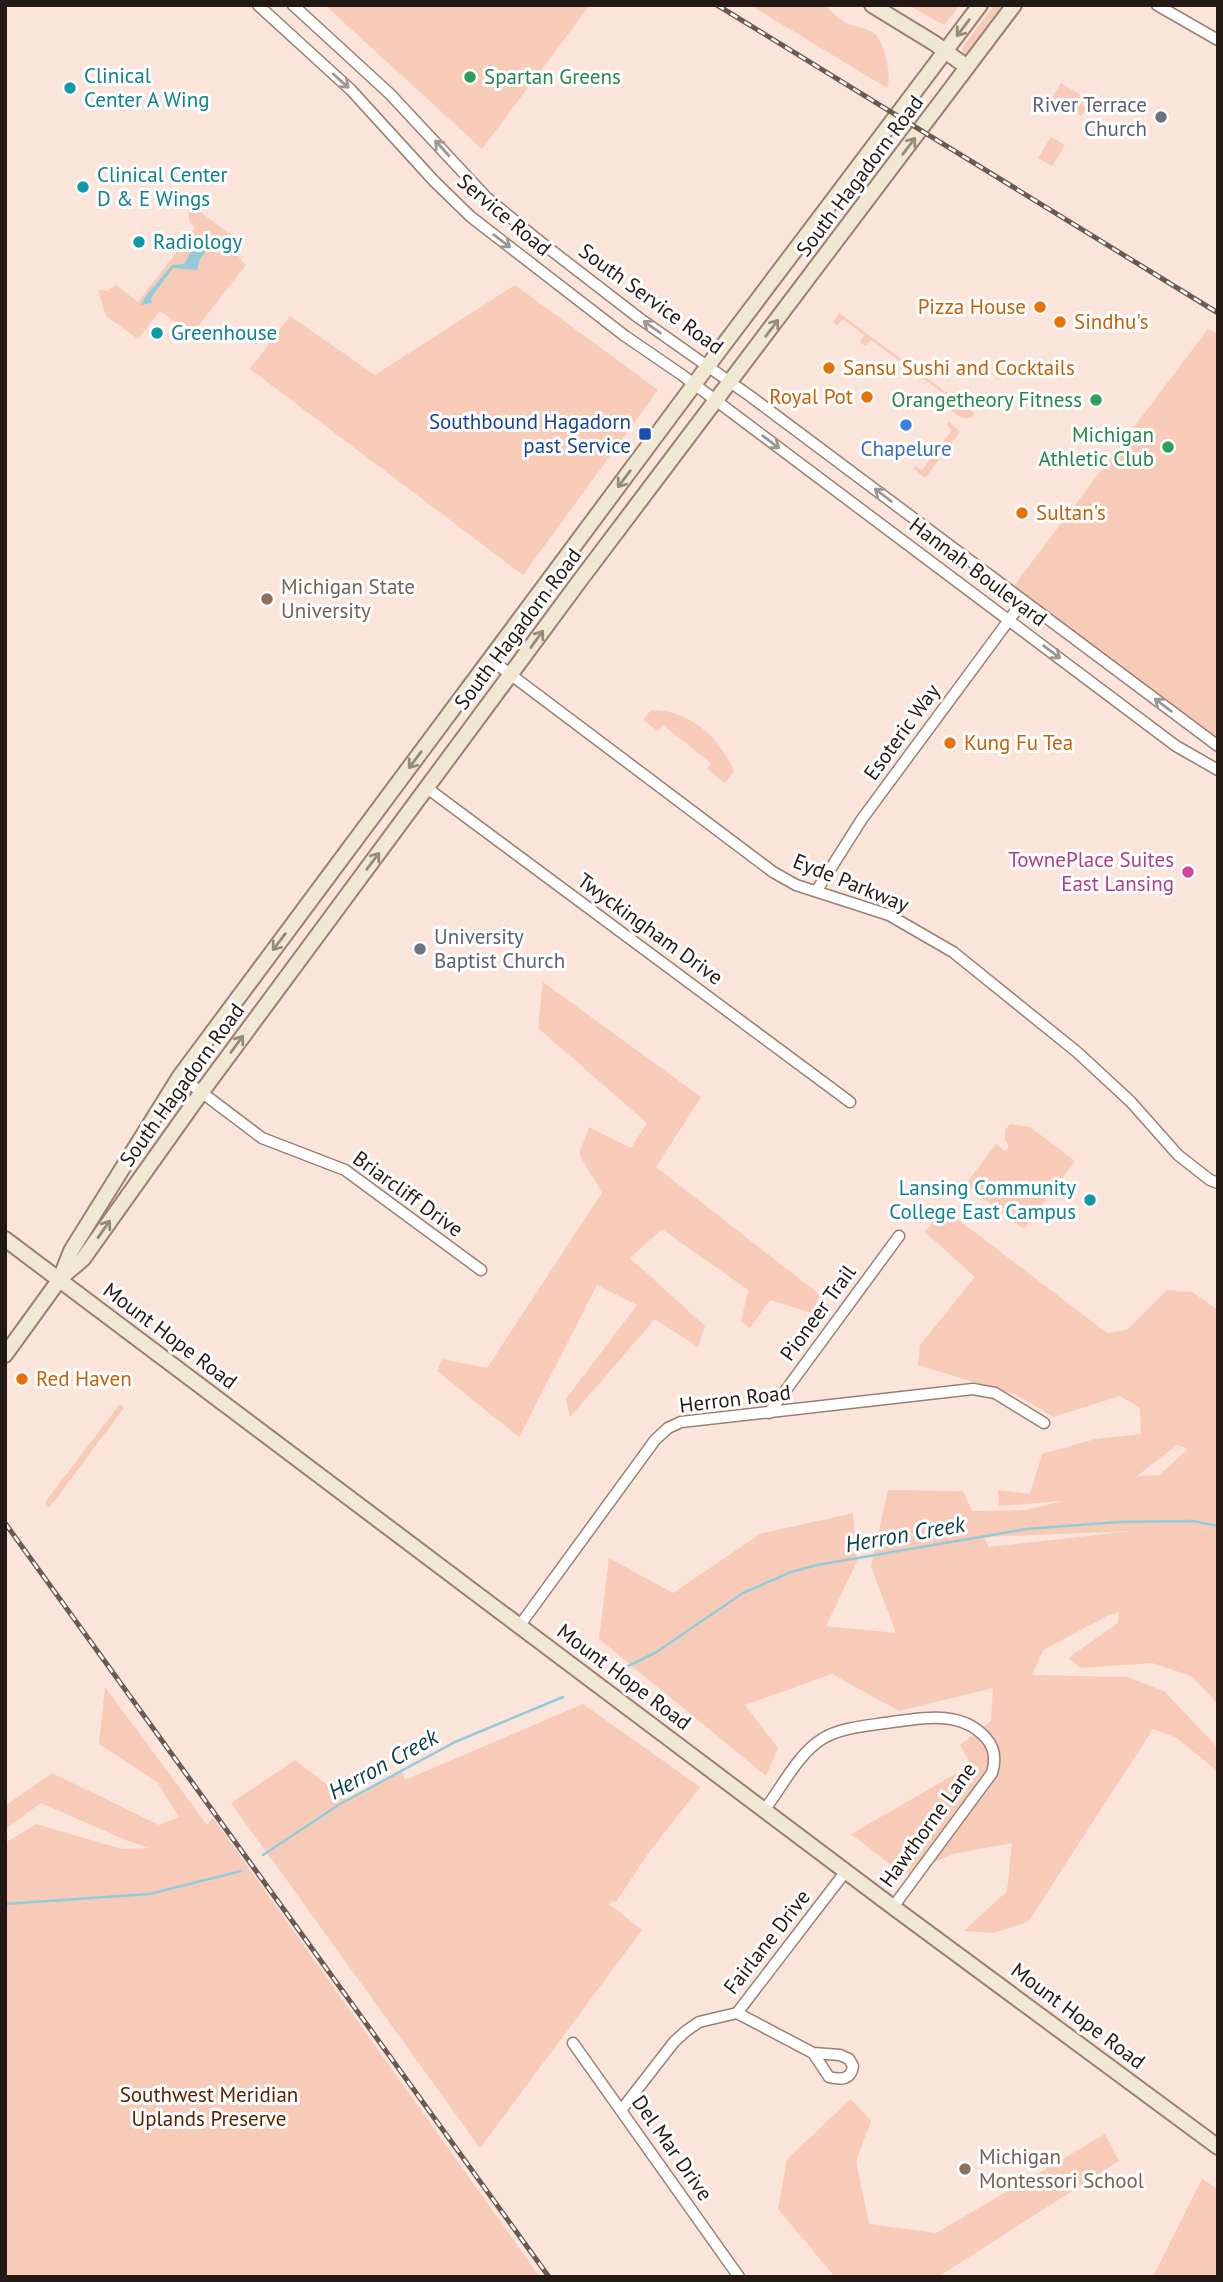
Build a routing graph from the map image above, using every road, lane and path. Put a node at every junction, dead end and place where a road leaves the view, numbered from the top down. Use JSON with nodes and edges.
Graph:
{"nodes":[{"id":1,"x":258,"y":5,"type":"edge"},
{"id":2,"x":293,"y":5,"type":"edge"},
{"id":3,"x":980,"y":5,"type":"edge"},
{"id":4,"x":1014,"y":5,"type":"edge"},
{"id":5,"x":1157,"y":5,"type":"edge"},
{"id":6,"x":871,"y":7,"type":"edge"},
{"id":7,"x":1218,"y":40,"type":"edge"},
{"id":8,"x":946,"y":51,"type":"junction"},
{"id":9,"x":967,"y":67,"type":"junction"},
{"id":10,"x":708,"y":366,"type":"junction"},
{"id":11,"x":731,"y":382,"type":"junction"},
{"id":12,"x":694,"y":385,"type":"junction"},
{"id":13,"x":717,"y":402,"type":"junction"},
{"id":14,"x":568,"y":554,"type":"junction"},
{"id":15,"x":581,"y":579,"type":"junction"},
{"id":16,"x":1023,"y":601,"type":"junction"},
{"id":17,"x":1010,"y":620,"type":"junction"},
{"id":18,"x":490,"y":659,"type":"junction"},
{"id":19,"x":510,"y":675,"type":"junction"},
{"id":20,"x":434,"y":735,"type":"junction"},
{"id":21,"x":1218,"y":746,"type":"edge"},
{"id":22,"x":454,"y":751,"type":"junction"},
{"id":23,"x":1218,"y":770,"type":"edge"},
{"id":24,"x":427,"y":788,"type":"junction"},
{"id":25,"x":817,"y":890,"type":"junction"},
{"id":26,"x":304,"y":908,"type":"junction"},
{"id":27,"x":324,"y":927,"type":"junction"},
{"id":28,"x":180,"y":1076,"type":"junction"},
{"id":29,"x":201,"y":1093,"type":"junction"},
{"id":30,"x":850,"y":1102,"type":"dead end"},
{"id":31,"x":1218,"y":1183,"type":"edge"},
{"id":32,"x":899,"y":1236,"type":"dead end"},
{"id":33,"x":5,"y":1239,"type":"edge"},
{"id":34,"x":481,"y":1270,"type":"dead end"},
{"id":35,"x":60,"y":1279,"type":"junction"},
{"id":36,"x":5,"y":1354,"type":"edge"},
{"id":37,"x":769,"y":1413,"type":"junction"},
{"id":38,"x":1044,"y":1423,"type":"dead end"},
{"id":39,"x":520,"y":1625,"type":"junction"},
{"id":40,"x":765,"y":1809,"type":"junction"},
{"id":41,"x":846,"y":1871,"type":"junction"},
{"id":42,"x":893,"y":1906,"type":"junction"},
{"id":43,"x":737,"y":2013,"type":"junction"},
{"id":44,"x":573,"y":2043,"type":"dead end"},
{"id":45,"x":813,"y":2053,"type":"dead end"},
{"id":46,"x":622,"y":2109,"type":"junction"},
{"id":47,"x":1218,"y":2147,"type":"edge"},
{"id":48,"x":739,"y":2277,"type":"edge"}],
"edges":[{"from":1,"to":12,"type":"street","name":"Service Road","one_way":true},
{"from":10,"to":2,"type":"street","name":"South Service Road","one_way":true},
{"from":3,"to":8,"type":"street","name":"South Hagadorn Road","one_way":true},
{"from":4,"to":9,"type":"street","name":"South Hagadorn Road"},
{"from":5,"to":7,"type":"street"},
{"from":6,"to":8,"type":"street"},
{"from":8,"to":9,"type":"street"},
{"from":8,"to":10,"type":"street","name":"South Hagadorn Road"},
{"from":11,"to":9,"type":"street","name":"South Hagadorn Road","one_way":true},
{"from":10,"to":11,"type":"street","name":"South Service Road"},
{"from":10,"to":12,"type":"street","name":"South Hagadorn Road"},
{"from":11,"to":13,"type":"street","name":"South Hagadorn Road"},
{"from":16,"to":11,"type":"street","name":"Hannah Boulevard","one_way":true},
{"from":12,"to":13,"type":"street","name":"Service Road"},
{"from":12,"to":14,"type":"street","name":"South Hagadorn Road","one_way":true},
{"from":13,"to":15,"type":"street","name":"South Hagadorn Road"},
{"from":13,"to":17,"type":"street","name":"Hannah Boulevard","one_way":true},
{"from":14,"to":15,"type":"street"},
{"from":14,"to":18,"type":"street","name":"South Hagadorn Road"},
{"from":19,"to":15,"type":"street","name":"South Hagadorn Road","one_way":true},
{"from":16,"to":17,"type":"street","name":"Esoteric Way"},
{"from":21,"to":16,"type":"street","name":"Hannah Boulevard","one_way":true},
{"from":17,"to":23,"type":"street","name":"Hannah Boulevard","one_way":true},
{"from":17,"to":25,"type":"street","name":"Esoteric Way"},
{"from":18,"to":19,"type":"street","name":"Eyde Parkway"},
{"from":18,"to":20,"type":"street","name":"South Hagadorn Road"},
{"from":19,"to":22,"type":"street","name":"South Hagadorn Road"},
{"from":19,"to":25,"type":"street","name":"Eyde Parkway"},
{"from":20,"to":22,"type":"street"},
{"from":20,"to":26,"type":"street","name":"South Hagadorn Road","one_way":true},
{"from":22,"to":24,"type":"street","name":"South Hagadorn Road"},
{"from":27,"to":24,"type":"street","name":"South Hagadorn Road","one_way":true},
{"from":24,"to":30,"type":"street","name":"Twyckingham Drive"},
{"from":25,"to":31,"type":"street","name":"Eyde Parkway"},
{"from":26,"to":27,"type":"street"},
{"from":26,"to":28,"type":"street","name":"South Hagadorn Road","one_way":true},
{"from":29,"to":27,"type":"street","name":"South Hagadorn Road","one_way":true},
{"from":28,"to":29,"type":"street","name":"Briarcliff Drive"},
{"from":28,"to":35,"type":"street","name":"South Hagadorn Road"},
{"from":29,"to":34,"type":"street","name":"Briarcliff Drive"},
{"from":35,"to":29,"type":"street","name":"South Hagadorn Road","one_way":true},
{"from":32,"to":37,"type":"street","name":"Pioneer Trail"},
{"from":33,"to":35,"type":"street","name":"Mount Hope Road"},
{"from":35,"to":36,"type":"street","name":"South Hagadorn Road"},
{"from":35,"to":39,"type":"street","name":"Mount Hope Road"},
{"from":37,"to":38,"type":"street","name":"Herron Road"},
{"from":37,"to":39,"type":"street","name":"Herron Road"},
{"from":39,"to":40,"type":"street","name":"Mount Hope Road"},
{"from":40,"to":41,"type":"street","name":"Mount Hope Road"},
{"from":40,"to":42,"type":"street","name":"Hawthorne Lane"},
{"from":41,"to":42,"type":"street","name":"Mount Hope Road"},
{"from":41,"to":43,"type":"street","name":"Fairlane Drive"},
{"from":42,"to":47,"type":"street","name":"Mount Hope Road"},
{"from":43,"to":45,"type":"street"},
{"from":43,"to":46,"type":"street","name":"Fairlane Drive"},
{"from":44,"to":46,"type":"street","name":"Del Mar Drive"},
{"from":46,"to":48,"type":"street","name":"Del Mar Drive"}]}
